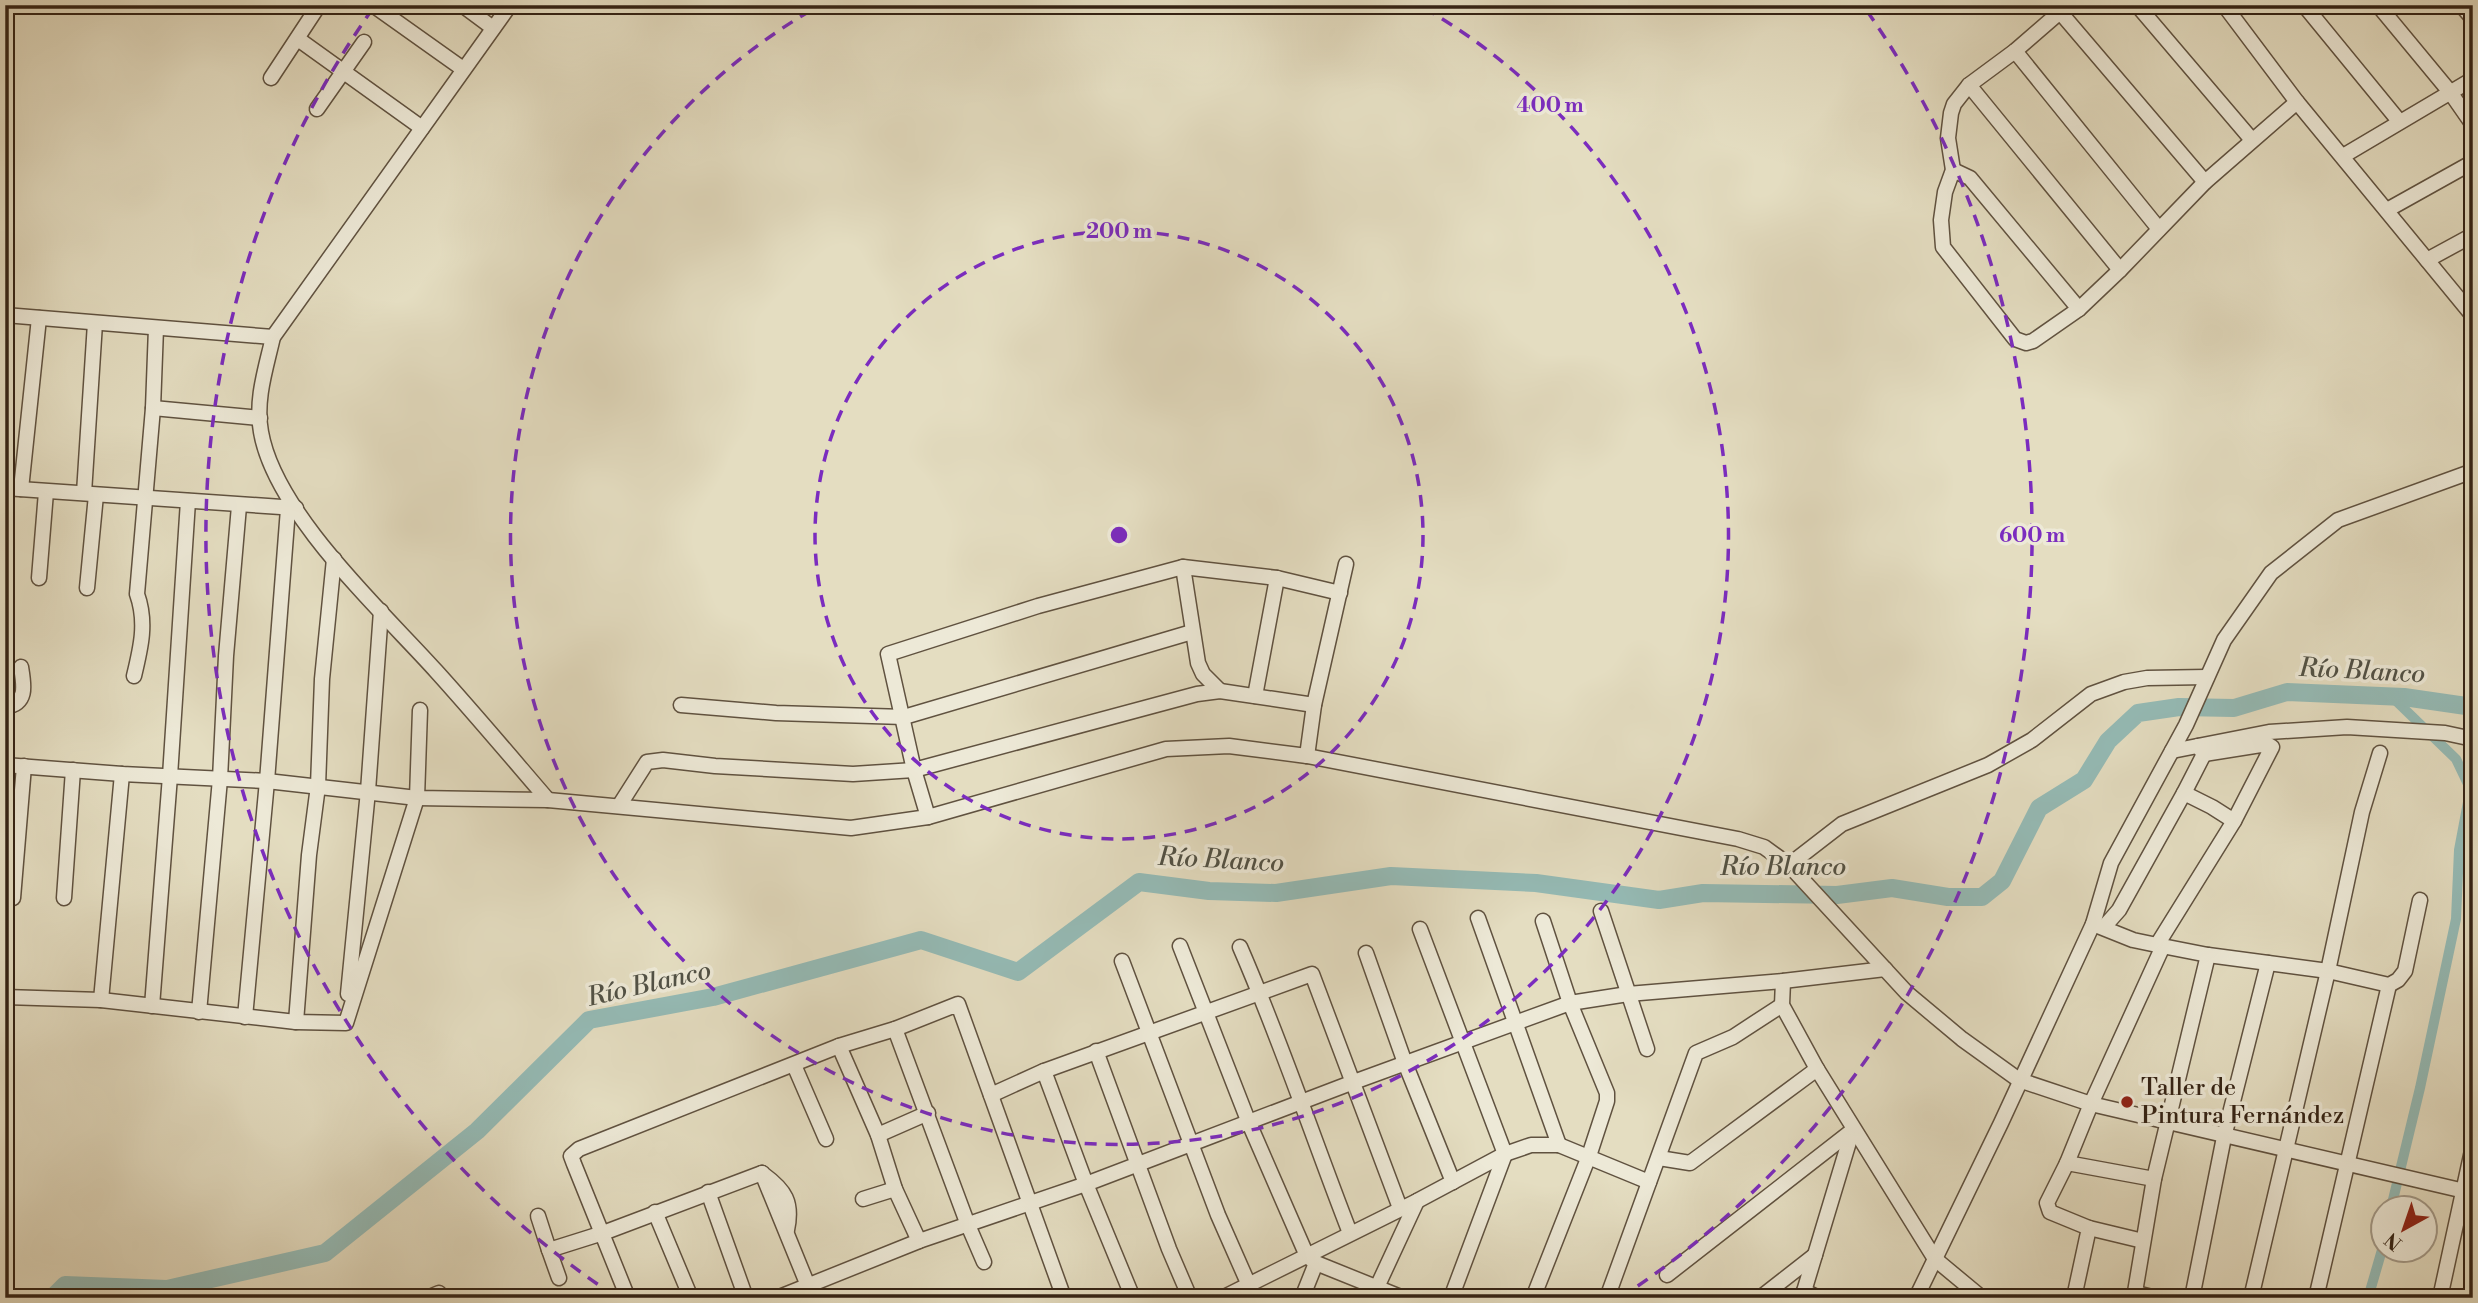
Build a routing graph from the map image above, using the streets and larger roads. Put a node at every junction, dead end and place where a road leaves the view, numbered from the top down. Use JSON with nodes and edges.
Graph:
{"nodes":[{"id":1,"x":318,"y":5,"type":"edge"},
{"id":2,"x":373,"y":5,"type":"edge"},
{"id":3,"x":462,"y":5,"type":"edge"},
{"id":4,"x":510,"y":5,"type":"edge"},
{"id":5,"x":2137,"y":5,"type":"edge"},
{"id":6,"x":2224,"y":5,"type":"edge"},
{"id":7,"x":2305,"y":5,"type":"edge"},
{"id":8,"x":2378,"y":5,"type":"edge"},
{"id":9,"x":2461,"y":5,"type":"edge"},
{"id":10,"x":2060,"y":8,"type":"edge"},
{"id":11,"x":2473,"y":19,"type":"edge"},
{"id":12,"x":493,"y":28,"type":"junction"},
{"id":13,"x":298,"y":39,"type":"junction"},
{"id":14,"x":364,"y":42,"type":"dead end"},
{"id":15,"x":2015,"y":51,"type":"junction"},
{"id":16,"x":463,"y":69,"type":"junction"},
{"id":17,"x":344,"y":72,"type":"junction"},
{"id":18,"x":271,"y":78,"type":"dead end"},
{"id":19,"x":2473,"y":79,"type":"edge"},
{"id":20,"x":1969,"y":85,"type":"junction"},
{"id":21,"x":2450,"y":92,"type":"junction"},
{"id":22,"x":2297,"y":102,"type":"junction"},
{"id":23,"x":317,"y":109,"type":"dead end"},
{"id":24,"x":2399,"y":121,"type":"junction"},
{"id":25,"x":2473,"y":125,"type":"edge"},
{"id":26,"x":422,"y":128,"type":"junction"},
{"id":27,"x":2252,"y":140,"type":"junction"},
{"id":28,"x":2343,"y":156,"type":"junction"},
{"id":29,"x":2473,"y":162,"type":"edge"},
{"id":30,"x":1953,"y":170,"type":"junction"},
{"id":31,"x":2205,"y":182,"type":"junction"},
{"id":32,"x":2387,"y":210,"type":"junction"},
{"id":33,"x":2159,"y":229,"type":"junction"},
{"id":34,"x":2473,"y":235,"type":"edge"},
{"id":35,"x":2427,"y":260,"type":"junction"},
{"id":36,"x":2120,"y":270,"type":"junction"},
{"id":37,"x":2079,"y":309,"type":"junction"},
{"id":38,"x":5,"y":315,"type":"edge"},
{"id":39,"x":2473,"y":316,"type":"edge"},
{"id":40,"x":38,"y":318,"type":"junction"},
{"id":41,"x":95,"y":323,"type":"junction"},
{"id":42,"x":156,"y":328,"type":"junction"},
{"id":43,"x":273,"y":337,"type":"junction"},
{"id":44,"x":153,"y":408,"type":"junction"},
{"id":45,"x":260,"y":418,"type":"junction"},
{"id":46,"x":2473,"y":471,"type":"edge"},
{"id":47,"x":5,"y":488,"type":"edge"},
{"id":48,"x":21,"y":489,"type":"junction"},
{"id":49,"x":46,"y":492,"type":"junction"},
{"id":50,"x":90,"y":494,"type":"junction"},
{"id":51,"x":144,"y":496,"type":"junction"},
{"id":52,"x":188,"y":502,"type":"junction"},
{"id":53,"x":239,"y":506,"type":"junction"},
{"id":54,"x":292,"y":508,"type":"junction"},
{"id":55,"x":334,"y":559,"type":"junction"},
{"id":56,"x":1346,"y":565,"type":"dead end"},
{"id":57,"x":1183,"y":567,"type":"junction"},
{"id":58,"x":1277,"y":578,"type":"junction"},
{"id":59,"x":39,"y":579,"type":"dead end"},
{"id":60,"x":87,"y":588,"type":"dead end"},
{"id":61,"x":1340,"y":593,"type":"junction"},
{"id":62,"x":380,"y":611,"type":"junction"},
{"id":63,"x":1192,"y":632,"type":"junction"},
{"id":64,"x":21,"y":667,"type":"dead end"},
{"id":65,"x":134,"y":676,"type":"dead end"},
{"id":66,"x":2205,"y":681,"type":"junction"},
{"id":67,"x":1220,"y":691,"type":"junction"},
{"id":68,"x":1255,"y":695,"type":"junction"},
{"id":69,"x":681,"y":705,"type":"dead end"},
{"id":70,"x":1314,"y":705,"type":"junction"},
{"id":71,"x":5,"y":707,"type":"edge"},
{"id":72,"x":420,"y":710,"type":"dead end"},
{"id":73,"x":904,"y":717,"type":"junction"},
{"id":74,"x":2473,"y":739,"type":"edge"},
{"id":75,"x":2201,"y":750,"type":"junction"},
{"id":76,"x":2172,"y":751,"type":"junction"},
{"id":77,"x":2380,"y":753,"type":"dead end"},
{"id":78,"x":1307,"y":756,"type":"junction"},
{"id":79,"x":5,"y":765,"type":"edge"},
{"id":80,"x":23,"y":766,"type":"junction"},
{"id":81,"x":73,"y":770,"type":"junction"},
{"id":82,"x":914,"y":770,"type":"junction"},
{"id":83,"x":122,"y":774,"type":"junction"},
{"id":84,"x":170,"y":776,"type":"junction"},
{"id":85,"x":220,"y":779,"type":"junction"},
{"id":86,"x":267,"y":781,"type":"junction"},
{"id":87,"x":318,"y":786,"type":"junction"},
{"id":88,"x":368,"y":791,"type":"junction"},
{"id":89,"x":2184,"y":793,"type":"junction"},
{"id":90,"x":417,"y":798,"type":"junction"},
{"id":91,"x":548,"y":800,"type":"junction"},
{"id":92,"x":619,"y":806,"type":"junction"},
{"id":93,"x":928,"y":817,"type":"junction"},
{"id":94,"x":2234,"y":821,"type":"junction"},
{"id":95,"x":1789,"y":865,"type":"junction"},
{"id":96,"x":13,"y":898,"type":"dead end"},
{"id":97,"x":64,"y":898,"type":"dead end"},
{"id":98,"x":2420,"y":900,"type":"dead end"},
{"id":99,"x":1601,"y":911,"type":"dead end"},
{"id":100,"x":1478,"y":918,"type":"dead end"},
{"id":101,"x":1543,"y":921,"type":"dead end"},
{"id":102,"x":2099,"y":925,"type":"junction"},
{"id":103,"x":1420,"y":929,"type":"dead end"},
{"id":104,"x":2160,"y":945,"type":"junction"},
{"id":105,"x":1180,"y":946,"type":"dead end"},
{"id":106,"x":1240,"y":947,"type":"dead end"},
{"id":107,"x":1366,"y":953,"type":"dead end"},
{"id":108,"x":2208,"y":955,"type":"junction"},
{"id":109,"x":1122,"y":961,"type":"dead end"},
{"id":110,"x":2268,"y":963,"type":"junction"},
{"id":111,"x":1885,"y":969,"type":"junction"},
{"id":112,"x":2328,"y":971,"type":"junction"},
{"id":113,"x":1783,"y":981,"type":"junction"},
{"id":114,"x":2389,"y":985,"type":"junction"},
{"id":115,"x":1261,"y":994,"type":"junction"},
{"id":116,"x":1628,"y":994,"type":"junction"},
{"id":117,"x":5,"y":996,"type":"edge"},
{"id":118,"x":101,"y":1000,"type":"junction"},
{"id":119,"x":1570,"y":1003,"type":"junction"},
{"id":120,"x":1782,"y":1005,"type":"junction"},
{"id":121,"x":152,"y":1006,"type":"junction"},
{"id":122,"x":199,"y":1012,"type":"junction"},
{"id":123,"x":1207,"y":1013,"type":"junction"},
{"id":124,"x":245,"y":1017,"type":"junction"},
{"id":125,"x":296,"y":1022,"type":"junction"},
{"id":126,"x":1516,"y":1022,"type":"junction"},
{"id":127,"x":345,"y":1023,"type":"junction"},
{"id":128,"x":895,"y":1028,"type":"junction"},
{"id":129,"x":1150,"y":1032,"type":"junction"},
{"id":130,"x":1461,"y":1042,"type":"junction"},
{"id":131,"x":839,"y":1046,"type":"junction"},
{"id":132,"x":1647,"y":1049,"type":"dead end"},
{"id":133,"x":1096,"y":1051,"type":"junction"},
{"id":134,"x":1405,"y":1063,"type":"junction"},
{"id":135,"x":794,"y":1065,"type":"junction"},
{"id":136,"x":1817,"y":1069,"type":"junction"},
{"id":137,"x":1044,"y":1071,"type":"junction"},
{"id":138,"x":2019,"y":1080,"type":"junction"},
{"id":139,"x":1351,"y":1083,"type":"junction"},
{"id":140,"x":991,"y":1095,"type":"junction"},
{"id":141,"x":1300,"y":1103,"type":"junction"},
{"id":142,"x":2091,"y":1104,"type":"junction"},
{"id":143,"x":928,"y":1113,"type":"junction"},
{"id":144,"x":1249,"y":1123,"type":"junction"},
{"id":145,"x":2167,"y":1123,"type":"junction"},
{"id":146,"x":1854,"y":1129,"type":"junction"},
{"id":147,"x":878,"y":1135,"type":"junction"},
{"id":148,"x":2224,"y":1136,"type":"junction"},
{"id":149,"x":826,"y":1139,"type":"dead end"},
{"id":150,"x":1191,"y":1144,"type":"junction"},
{"id":151,"x":1559,"y":1145,"type":"junction"},
{"id":152,"x":2473,"y":1146,"type":"edge"},
{"id":153,"x":2285,"y":1150,"type":"junction"},
{"id":154,"x":1505,"y":1154,"type":"junction"},
{"id":155,"x":1589,"y":1156,"type":"junction"},
{"id":156,"x":1659,"y":1158,"type":"junction"},
{"id":157,"x":2067,"y":1163,"type":"junction"},
{"id":158,"x":1139,"y":1164,"type":"junction"},
{"id":159,"x":2347,"y":1164,"type":"junction"},
{"id":160,"x":2154,"y":1179,"type":"junction"},
{"id":161,"x":1453,"y":1182,"type":"junction"},
{"id":162,"x":1649,"y":1182,"type":"junction"},
{"id":163,"x":1086,"y":1184,"type":"junction"},
{"id":164,"x":895,"y":1189,"type":"junction"},
{"id":165,"x":708,"y":1192,"type":"junction"},
{"id":166,"x":2468,"y":1192,"type":"edge"},
{"id":167,"x":863,"y":1199,"type":"dead end"},
{"id":168,"x":1417,"y":1201,"type":"junction"},
{"id":169,"x":1031,"y":1202,"type":"junction"},
{"id":170,"x":1400,"y":1208,"type":"junction"},
{"id":171,"x":655,"y":1212,"type":"junction"},
{"id":172,"x":538,"y":1216,"type":"dead end"},
{"id":173,"x":968,"y":1225,"type":"junction"},
{"id":174,"x":2089,"y":1228,"type":"junction"},
{"id":175,"x":1350,"y":1233,"type":"junction"},
{"id":176,"x":603,"y":1234,"type":"junction"},
{"id":177,"x":919,"y":1241,"type":"junction"},
{"id":178,"x":2143,"y":1241,"type":"junction"},
{"id":179,"x":549,"y":1250,"type":"junction"},
{"id":180,"x":1815,"y":1255,"type":"junction"},
{"id":181,"x":1312,"y":1259,"type":"junction"},
{"id":182,"x":1935,"y":1259,"type":"junction"},
{"id":183,"x":984,"y":1262,"type":"dead end"},
{"id":184,"x":1667,"y":1275,"type":"dead end"},
{"id":185,"x":559,"y":1278,"type":"dead end"},
{"id":186,"x":1248,"y":1283,"type":"junction"},
{"id":187,"x":811,"y":1292,"type":"edge"},
{"id":188,"x":1373,"y":1293,"type":"edge"},
{"id":189,"x":2075,"y":1293,"type":"dead end"},
{"id":190,"x":1803,"y":1294,"type":"edge"},
{"id":191,"x":2135,"y":1295,"type":"edge"},
{"id":192,"x":628,"y":1298,"type":"edge"},
{"id":193,"x":691,"y":1298,"type":"edge"},
{"id":194,"x":746,"y":1298,"type":"edge"},
{"id":195,"x":777,"y":1298,"type":"edge"},
{"id":196,"x":1064,"y":1298,"type":"edge"},
{"id":197,"x":1133,"y":1298,"type":"edge"},
{"id":198,"x":1190,"y":1298,"type":"edge"},
{"id":199,"x":1222,"y":1298,"type":"edge"},
{"id":200,"x":1301,"y":1298,"type":"edge"},
{"id":201,"x":1403,"y":1298,"type":"edge"},
{"id":202,"x":1451,"y":1298,"type":"edge"},
{"id":203,"x":1533,"y":1298,"type":"edge"},
{"id":204,"x":1607,"y":1298,"type":"edge"},
{"id":205,"x":1760,"y":1298,"type":"edge"},
{"id":206,"x":1819,"y":1298,"type":"edge"},
{"id":207,"x":1916,"y":1298,"type":"edge"},
{"id":208,"x":1982,"y":1298,"type":"edge"},
{"id":209,"x":2156,"y":1298,"type":"edge"},
{"id":210,"x":2192,"y":1298,"type":"edge"},
{"id":211,"x":2251,"y":1298,"type":"edge"},
{"id":212,"x":2316,"y":1298,"type":"edge"},
{"id":213,"x":2440,"y":1298,"type":"edge"}],
"edges":[{"from":1,"to":13,"type":"street"},
{"from":2,"to":16,"type":"street"},
{"from":3,"to":12,"type":"street"},
{"from":4,"to":12,"type":"street"},
{"from":5,"to":27,"type":"street"},
{"from":6,"to":22,"type":"street"},
{"from":7,"to":24,"type":"street"},
{"from":8,"to":21,"type":"street"},
{"from":9,"to":11,"type":"street"},
{"from":10,"to":15,"type":"street"},
{"from":10,"to":31,"type":"street"},
{"from":12,"to":16,"type":"street"},
{"from":13,"to":17,"type":"street"},
{"from":13,"to":18,"type":"street"},
{"from":14,"to":17,"type":"street"},
{"from":15,"to":20,"type":"street"},
{"from":15,"to":33,"type":"street"},
{"from":16,"to":26,"type":"street"},
{"from":17,"to":23,"type":"street"},
{"from":17,"to":26,"type":"street"},
{"from":19,"to":21,"type":"street"},
{"from":20,"to":30,"type":"street"},
{"from":20,"to":36,"type":"street"},
{"from":21,"to":24,"type":"street"},
{"from":21,"to":25,"type":"street"},
{"from":22,"to":27,"type":"street"},
{"from":22,"to":28,"type":"street"},
{"from":24,"to":28,"type":"street"},
{"from":26,"to":43,"type":"street"},
{"from":27,"to":31,"type":"street"},
{"from":28,"to":32,"type":"street"},
{"from":29,"to":32,"type":"street"},
{"from":30,"to":37,"type":"street"},
{"from":30,"to":37,"type":"street"},
{"from":31,"to":33,"type":"street"},
{"from":32,"to":35,"type":"street"},
{"from":33,"to":36,"type":"street"},
{"from":34,"to":35,"type":"street"},
{"from":35,"to":39,"type":"street"},
{"from":36,"to":37,"type":"street"},
{"from":38,"to":40,"type":"street"},
{"from":40,"to":41,"type":"street"},
{"from":40,"to":48,"type":"street"},
{"from":41,"to":42,"type":"street"},
{"from":41,"to":50,"type":"street"},
{"from":42,"to":43,"type":"street"},
{"from":42,"to":44,"type":"street"},
{"from":43,"to":45,"type":"street"},
{"from":44,"to":45,"type":"street"},
{"from":44,"to":51,"type":"street"},
{"from":45,"to":54,"type":"street"},
{"from":46,"to":66,"type":"street"},
{"from":47,"to":48,"type":"street"},
{"from":48,"to":49,"type":"street"},
{"from":49,"to":50,"type":"street"},
{"from":49,"to":59,"type":"street"},
{"from":50,"to":51,"type":"street"},
{"from":50,"to":60,"type":"street"},
{"from":51,"to":52,"type":"street"},
{"from":51,"to":65,"type":"street"},
{"from":52,"to":53,"type":"street"},
{"from":52,"to":84,"type":"street"},
{"from":53,"to":54,"type":"street"},
{"from":53,"to":85,"type":"street"},
{"from":54,"to":55,"type":"street"},
{"from":54,"to":86,"type":"street"},
{"from":55,"to":62,"type":"street"},
{"from":55,"to":87,"type":"street"},
{"from":56,"to":61,"type":"street"},
{"from":57,"to":58,"type":"street"},
{"from":57,"to":63,"type":"street"},
{"from":57,"to":73,"type":"street"},
{"from":58,"to":61,"type":"street"},
{"from":58,"to":68,"type":"street"},
{"from":61,"to":70,"type":"street"},
{"from":62,"to":88,"type":"street"},
{"from":62,"to":91,"type":"street"},
{"from":63,"to":67,"type":"street"},
{"from":63,"to":73,"type":"street"},
{"from":64,"to":71,"type":"street"},
{"from":66,"to":76,"type":"street"},
{"from":66,"to":95,"type":"street"},
{"from":67,"to":68,"type":"street"},
{"from":67,"to":82,"type":"street"},
{"from":68,"to":70,"type":"street"},
{"from":69,"to":73,"type":"street"},
{"from":70,"to":78,"type":"street"},
{"from":72,"to":90,"type":"street"},
{"from":73,"to":82,"type":"street"},
{"from":74,"to":75,"type":"street"},
{"from":75,"to":76,"type":"street"},
{"from":75,"to":89,"type":"street"},
{"from":75,"to":94,"type":"street"},
{"from":76,"to":102,"type":"street"},
{"from":77,"to":112,"type":"street"},
{"from":78,"to":93,"type":"street"},
{"from":78,"to":95,"type":"street"},
{"from":79,"to":80,"type":"street"},
{"from":80,"to":81,"type":"street"},
{"from":80,"to":96,"type":"street"},
{"from":81,"to":83,"type":"street"},
{"from":81,"to":97,"type":"street"},
{"from":82,"to":92,"type":"street"},
{"from":82,"to":93,"type":"street"},
{"from":83,"to":84,"type":"street"},
{"from":83,"to":118,"type":"street"},
{"from":84,"to":85,"type":"street"},
{"from":84,"to":121,"type":"street"},
{"from":85,"to":86,"type":"street"},
{"from":85,"to":122,"type":"street"},
{"from":86,"to":87,"type":"street"},
{"from":86,"to":124,"type":"street"},
{"from":87,"to":88,"type":"street"},
{"from":87,"to":125,"type":"street"},
{"from":88,"to":90,"type":"street"},
{"from":88,"to":127,"type":"street"},
{"from":89,"to":94,"type":"street"},
{"from":89,"to":102,"type":"street"},
{"from":90,"to":91,"type":"street"},
{"from":90,"to":127,"type":"street"},
{"from":91,"to":92,"type":"street"},
{"from":92,"to":93,"type":"street"},
{"from":94,"to":104,"type":"street"},
{"from":95,"to":111,"type":"street"},
{"from":98,"to":114,"type":"street"},
{"from":99,"to":116,"type":"street"},
{"from":100,"to":126,"type":"street"},
{"from":101,"to":119,"type":"street"},
{"from":102,"to":104,"type":"street"},
{"from":102,"to":138,"type":"street"},
{"from":103,"to":130,"type":"street"},
{"from":104,"to":108,"type":"street"},
{"from":104,"to":142,"type":"street"},
{"from":105,"to":123,"type":"street"},
{"from":106,"to":115,"type":"street"},
{"from":107,"to":134,"type":"street"},
{"from":108,"to":110,"type":"street"},
{"from":108,"to":145,"type":"street"},
{"from":109,"to":129,"type":"street"},
{"from":110,"to":112,"type":"street"},
{"from":110,"to":148,"type":"street"},
{"from":111,"to":113,"type":"street"},
{"from":111,"to":138,"type":"street"},
{"from":112,"to":114,"type":"street"},
{"from":112,"to":153,"type":"street"},
{"from":113,"to":116,"type":"street"},
{"from":113,"to":120,"type":"street"},
{"from":114,"to":159,"type":"street"},
{"from":115,"to":123,"type":"street"},
{"from":115,"to":139,"type":"street"},
{"from":115,"to":141,"type":"street"},
{"from":116,"to":119,"type":"street"},
{"from":116,"to":132,"type":"street"},
{"from":117,"to":118,"type":"street"},
{"from":118,"to":121,"type":"street"},
{"from":119,"to":126,"type":"street"},
{"from":119,"to":155,"type":"street"},
{"from":120,"to":136,"type":"street"},
{"from":120,"to":156,"type":"street"},
{"from":121,"to":122,"type":"street"},
{"from":122,"to":124,"type":"street"},
{"from":123,"to":129,"type":"street"},
{"from":123,"to":144,"type":"street"},
{"from":124,"to":125,"type":"street"},
{"from":125,"to":127,"type":"street"},
{"from":126,"to":130,"type":"street"},
{"from":126,"to":151,"type":"street"},
{"from":128,"to":131,"type":"street"},
{"from":128,"to":140,"type":"street"},
{"from":128,"to":143,"type":"street"},
{"from":129,"to":133,"type":"street"},
{"from":129,"to":150,"type":"street"},
{"from":130,"to":134,"type":"street"},
{"from":130,"to":154,"type":"street"},
{"from":131,"to":135,"type":"street"},
{"from":131,"to":147,"type":"street"},
{"from":133,"to":137,"type":"street"},
{"from":133,"to":158,"type":"street"},
{"from":134,"to":139,"type":"street"},
{"from":134,"to":161,"type":"street"},
{"from":135,"to":149,"type":"street"},
{"from":135,"to":176,"type":"street"},
{"from":136,"to":146,"type":"street"},
{"from":136,"to":156,"type":"street"},
{"from":137,"to":140,"type":"street"},
{"from":137,"to":163,"type":"street"},
{"from":138,"to":142,"type":"street"},
{"from":138,"to":182,"type":"street"},
{"from":139,"to":141,"type":"street"},
{"from":139,"to":170,"type":"street"},
{"from":140,"to":169,"type":"street"},
{"from":141,"to":144,"type":"street"},
{"from":141,"to":175,"type":"street"},
{"from":142,"to":145,"type":"street"},
{"from":142,"to":157,"type":"street"},
{"from":143,"to":147,"type":"street"},
{"from":143,"to":173,"type":"street"},
{"from":144,"to":150,"type":"street"},
{"from":144,"to":181,"type":"street"},
{"from":145,"to":148,"type":"street"},
{"from":145,"to":160,"type":"street"},
{"from":146,"to":180,"type":"street"},
{"from":146,"to":182,"type":"street"},
{"from":146,"to":184,"type":"street"},
{"from":147,"to":164,"type":"street"},
{"from":148,"to":153,"type":"street"},
{"from":148,"to":210,"type":"street"},
{"from":150,"to":158,"type":"street"},
{"from":150,"to":186,"type":"street"},
{"from":151,"to":154,"type":"street"},
{"from":151,"to":155,"type":"street"},
{"from":152,"to":166,"type":"street"},
{"from":153,"to":159,"type":"street"},
{"from":153,"to":211,"type":"street"},
{"from":154,"to":161,"type":"street"},
{"from":154,"to":202,"type":"street"},
{"from":155,"to":162,"type":"street"},
{"from":155,"to":203,"type":"street"},
{"from":156,"to":162,"type":"street"},
{"from":157,"to":160,"type":"street"},
{"from":157,"to":174,"type":"street"},
{"from":158,"to":163,"type":"street"},
{"from":158,"to":198,"type":"street"},
{"from":159,"to":166,"type":"street"},
{"from":159,"to":212,"type":"street"},
{"from":160,"to":178,"type":"street"},
{"from":161,"to":168,"type":"street"},
{"from":162,"to":204,"type":"street"},
{"from":163,"to":169,"type":"street"},
{"from":163,"to":197,"type":"street"},
{"from":164,"to":167,"type":"street"},
{"from":164,"to":177,"type":"street"},
{"from":165,"to":171,"type":"street"},
{"from":165,"to":187,"type":"street"},
{"from":165,"to":194,"type":"street"},
{"from":166,"to":213,"type":"street"},
{"from":168,"to":170,"type":"street"},
{"from":168,"to":188,"type":"street"},
{"from":169,"to":173,"type":"street"},
{"from":169,"to":196,"type":"street"},
{"from":170,"to":175,"type":"street"},
{"from":171,"to":176,"type":"street"},
{"from":171,"to":193,"type":"street"},
{"from":172,"to":179,"type":"street"},
{"from":173,"to":177,"type":"street"},
{"from":173,"to":183,"type":"street"},
{"from":174,"to":178,"type":"street"},
{"from":174,"to":189,"type":"street"},
{"from":175,"to":181,"type":"street"},
{"from":176,"to":179,"type":"street"},
{"from":176,"to":192,"type":"street"},
{"from":177,"to":187,"type":"street"},
{"from":178,"to":191,"type":"street"},
{"from":179,"to":185,"type":"street"},
{"from":180,"to":190,"type":"street"},
{"from":180,"to":205,"type":"street"},
{"from":181,"to":186,"type":"street"},
{"from":181,"to":188,"type":"street"},
{"from":181,"to":200,"type":"street"},
{"from":182,"to":207,"type":"street"},
{"from":182,"to":208,"type":"street"},
{"from":186,"to":199,"type":"street"},
{"from":187,"to":195,"type":"street"},
{"from":188,"to":201,"type":"street"},
{"from":190,"to":206,"type":"street"},
{"from":191,"to":209,"type":"street"}]}
